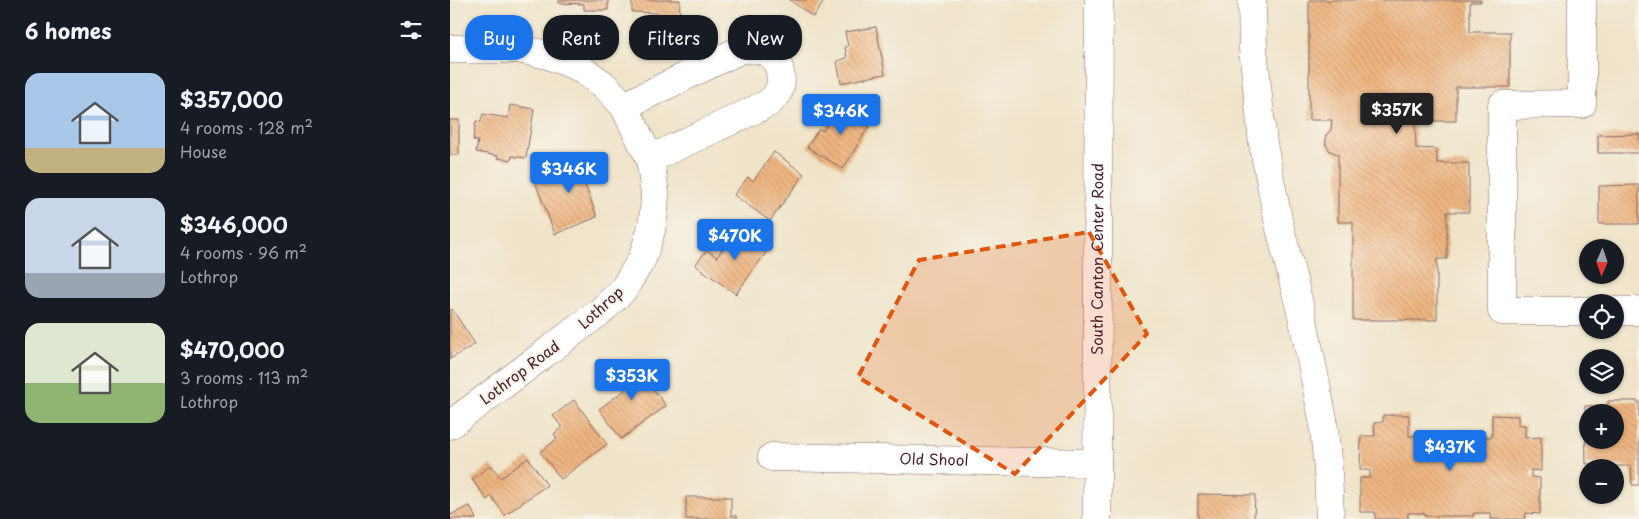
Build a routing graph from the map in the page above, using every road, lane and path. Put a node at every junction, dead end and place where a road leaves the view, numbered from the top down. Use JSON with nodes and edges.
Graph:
{"nodes":[{"id":1,"x":1099,"y":0,"type":"edge"},
{"id":2,"x":1252,"y":0,"type":"edge"},
{"id":3,"x":1582,"y":0,"type":"edge"},
{"id":4,"x":450,"y":49,"type":"edge"},
{"id":5,"x":624,"y":106,"type":"junction"},
{"id":6,"x":650,"y":159,"type":"junction"},
{"id":7,"x":1579,"y":311,"type":"edge"},
{"id":8,"x":1624,"y":311,"type":"edge"},
{"id":9,"x":1639,"y":312,"type":"edge"},
{"id":10,"x":566,"y":338,"type":"joint"},
{"id":11,"x":450,"y":425,"type":"edge"},
{"id":12,"x":772,"y":456,"type":"dead end"},
{"id":13,"x":1097,"y":462,"type":"junction"},
{"id":14,"x":1097,"y":519,"type":"edge"},
{"id":15,"x":1330,"y":519,"type":"edge"}],
"edges":[{"from":1,"to":13,"type":"street","name":"South Canton Center Road"},
{"from":2,"to":15,"type":"street"},
{"from":3,"to":7,"type":"street"},
{"from":4,"to":5,"type":"street","name":"Lothrop"},
{"from":5,"to":6,"type":"street","name":"Lothrop"},
{"from":5,"to":6,"type":"street"},
{"from":6,"to":10,"type":"street","name":"Lothrop"},
{"from":8,"to":9,"type":"street"},
{"from":10,"to":11,"type":"street","name":"Lothrop Road"},
{"from":12,"to":13,"type":"street","name":"Old Shool"},
{"from":13,"to":14,"type":"street","name":"South Canton Center Road"}]}
